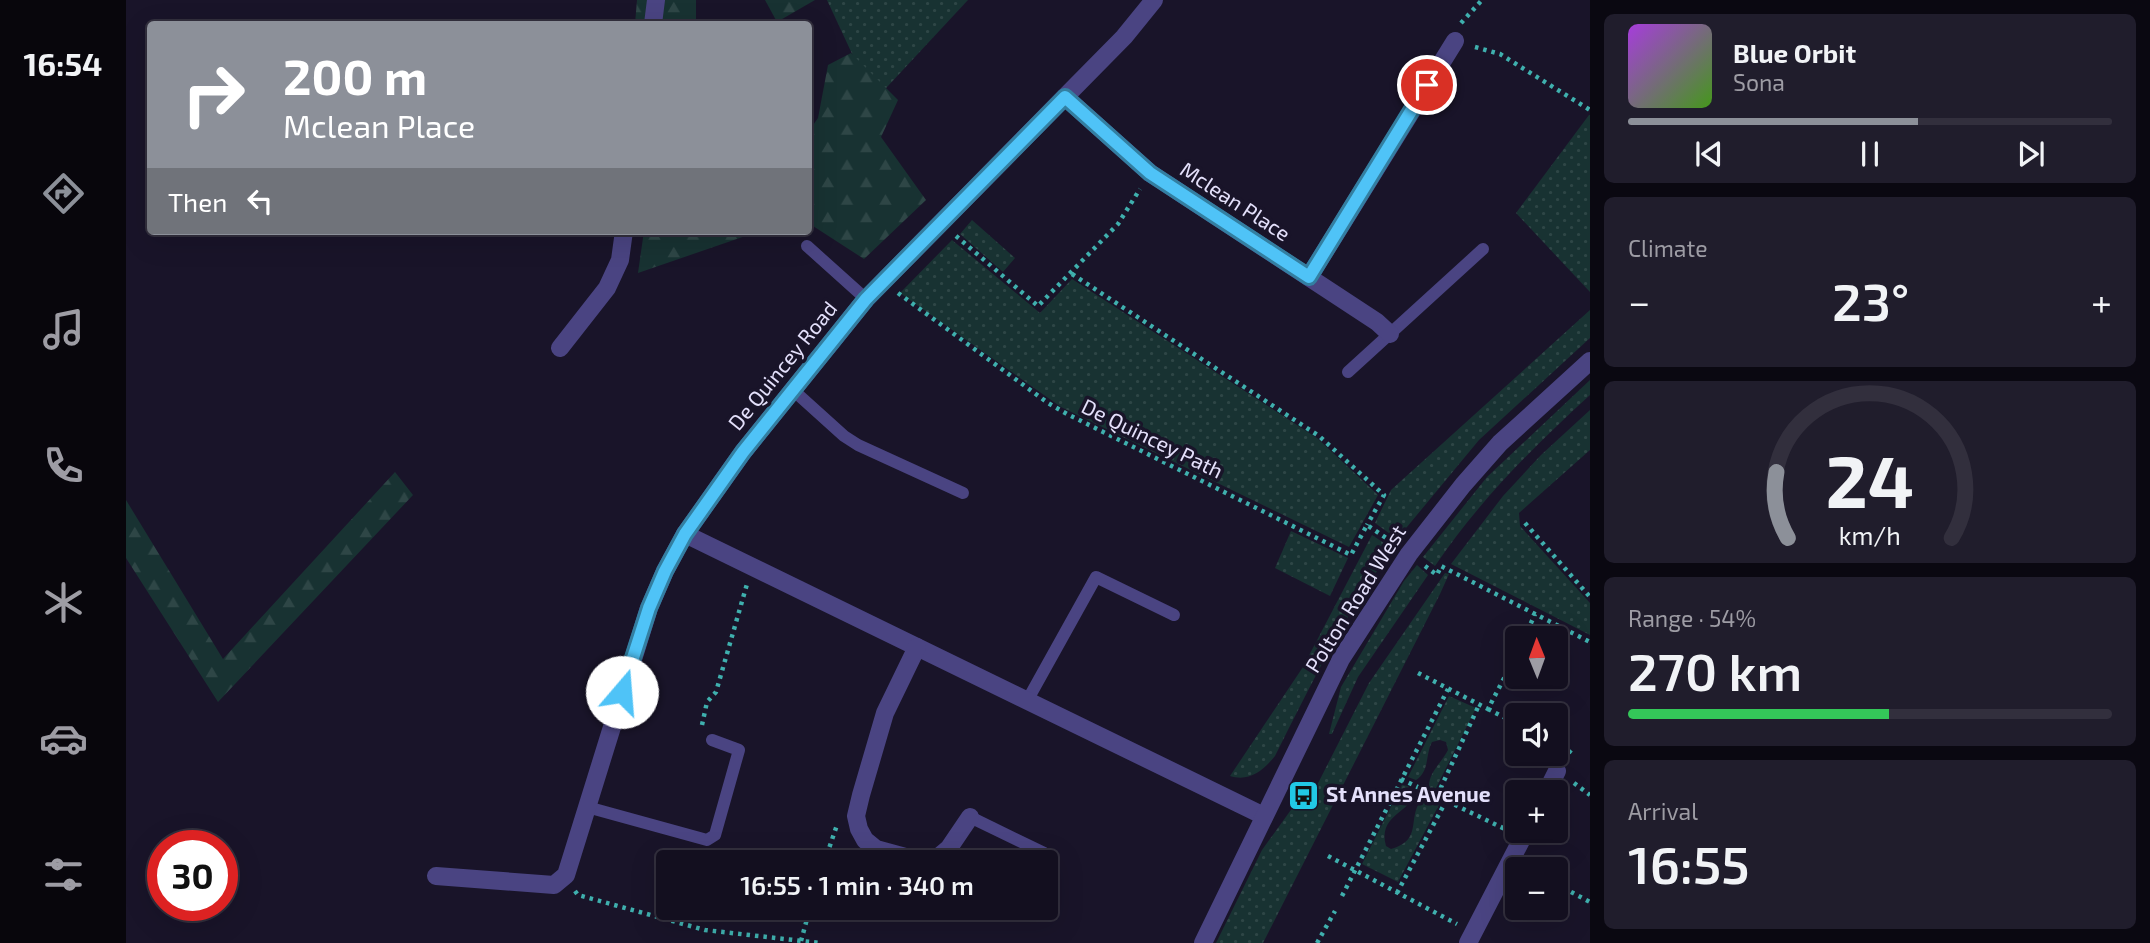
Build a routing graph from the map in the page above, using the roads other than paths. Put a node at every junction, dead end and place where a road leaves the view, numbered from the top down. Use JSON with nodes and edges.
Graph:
{"nodes":[{"id":1,"x":656,"y":0,"type":"edge"},
{"id":2,"x":1154,"y":0,"type":"edge"},
{"id":3,"x":653,"y":21,"type":"edge"},
{"id":4,"x":1455,"y":41,"type":"road end"},
{"id":5,"x":1065,"y":97,"type":"junction"},
{"id":6,"x":623,"y":235,"type":"edge"},
{"id":7,"x":807,"y":246,"type":"dead end"},
{"id":8,"x":1483,"y":249,"type":"dead end"},
{"id":9,"x":1309,"y":277,"type":"junction"},
{"id":10,"x":866,"y":299,"type":"junction"},
{"id":11,"x":1390,"y":334,"type":"junction"},
{"id":12,"x":560,"y":348,"type":"dead end"},
{"id":13,"x":1590,"y":361,"type":"edge"},
{"id":14,"x":1348,"y":372,"type":"dead end"},
{"id":15,"x":793,"y":390,"type":"junction"},
{"id":16,"x":963,"y":493,"type":"dead end"},
{"id":17,"x":685,"y":534,"type":"junction"},
{"id":18,"x":1174,"y":614,"type":"dead end"},
{"id":19,"x":917,"y":647,"type":"junction"},
{"id":20,"x":1027,"y":701,"type":"junction"},
{"id":21,"x":712,"y":740,"type":"road end"},
{"id":22,"x":1557,"y":771,"type":"dead end"},
{"id":23,"x":1552,"y":780,"type":"edge"},
{"id":24,"x":587,"y":807,"type":"junction"},
{"id":25,"x":1264,"y":816,"type":"junction"},
{"id":26,"x":970,"y":817,"type":"joint"},
{"id":27,"x":1519,"y":843,"type":"edge"},
{"id":28,"x":1038,"y":850,"type":"edge"},
{"id":29,"x":436,"y":876,"type":"dead end"},
{"id":30,"x":1470,"y":937,"type":"edge"},
{"id":31,"x":1203,"y":943,"type":"edge"}],
"edges":[{"from":1,"to":3,"type":"street"},
{"from":2,"to":5,"type":"street","name":"De Quincey Road"},
{"from":4,"to":9,"type":"street"},
{"from":5,"to":9,"type":"street","name":"Mclean Place"},
{"from":5,"to":10,"type":"street","name":"De Quincey Road"},
{"from":6,"to":12,"type":"street"},
{"from":7,"to":10,"type":"lane"},
{"from":8,"to":11,"type":"lane"},
{"from":9,"to":11,"type":"street","name":"Mclean Place"},
{"from":10,"to":15,"type":"street","name":"De Quincey Road"},
{"from":11,"to":14,"type":"lane"},
{"from":13,"to":25,"type":"street","name":"Polton Road West"},
{"from":15,"to":16,"type":"lane"},
{"from":15,"to":17,"type":"street","name":"De Quincey Road"},
{"from":17,"to":19,"type":"street"},
{"from":17,"to":24,"type":"street","name":"De Quincey Road"},
{"from":18,"to":20,"type":"lane"},
{"from":19,"to":20,"type":"street"},
{"from":19,"to":26,"type":"street"},
{"from":20,"to":25,"type":"street"},
{"from":21,"to":24,"type":"lane"},
{"from":22,"to":23,"type":"street"},
{"from":24,"to":29,"type":"street","name":"De Quincey Road"},
{"from":25,"to":31,"type":"street","name":"Polton Road West"},
{"from":26,"to":28,"type":"lane"},
{"from":27,"to":30,"type":"street"}]}
